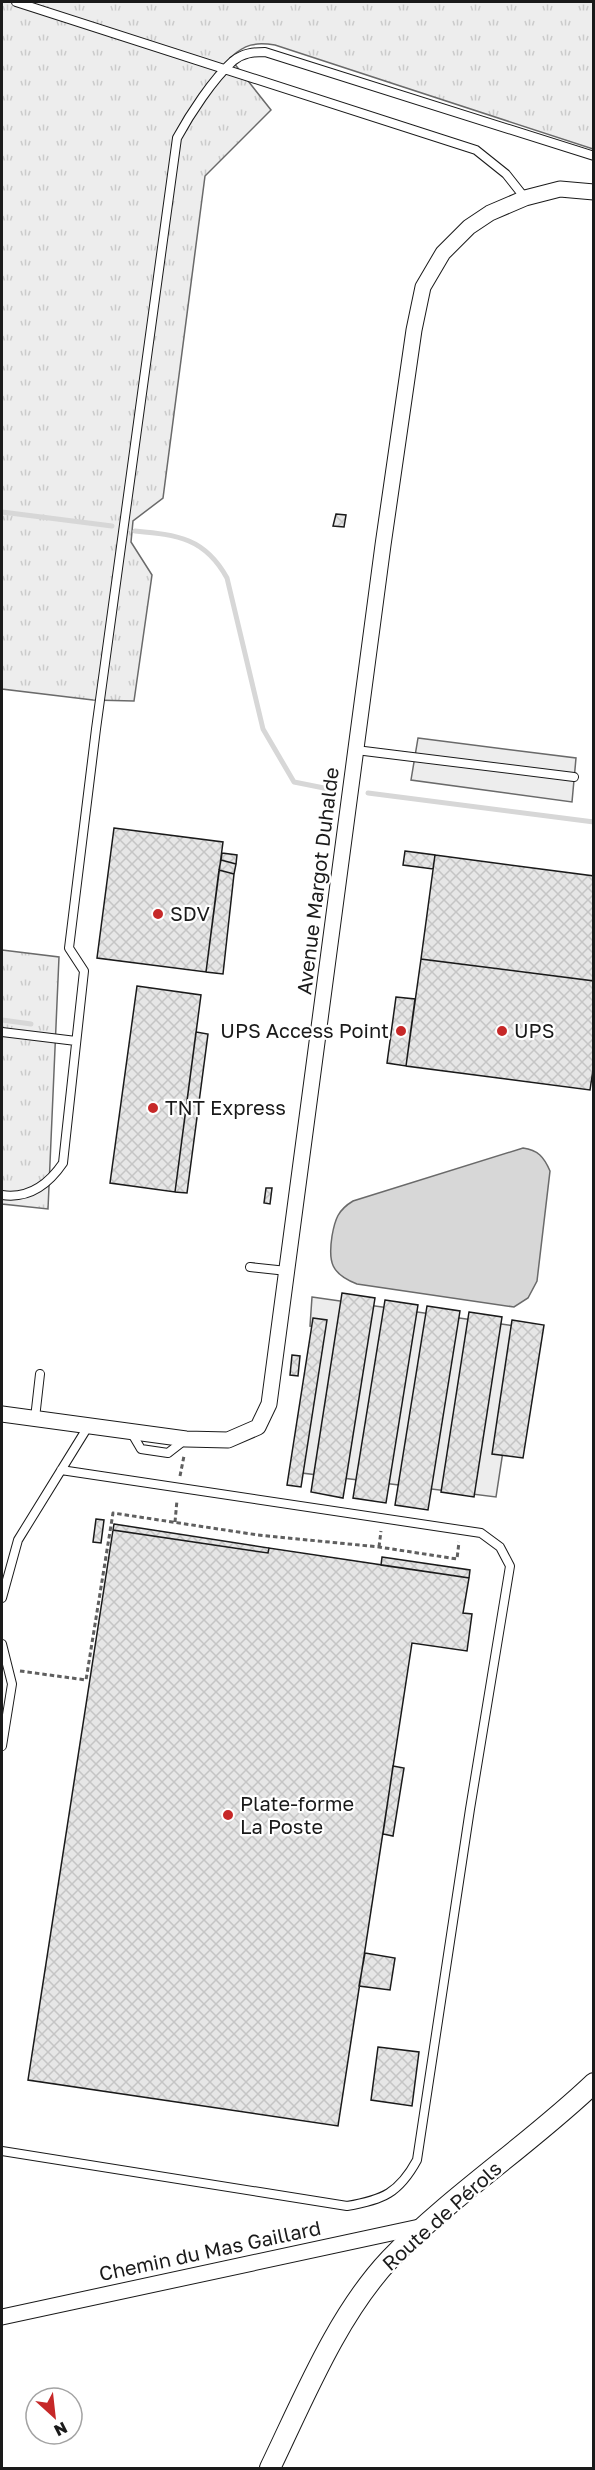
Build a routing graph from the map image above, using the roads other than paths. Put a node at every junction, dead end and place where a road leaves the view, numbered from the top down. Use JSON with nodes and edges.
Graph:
{"nodes":[{"id":1,"x":16,"y":2,"type":"edge"},
{"id":2,"x":227,"y":69,"type":"junction"},
{"id":3,"x":594,"y":156,"type":"edge"},
{"id":4,"x":594,"y":192,"type":"edge"},
{"id":5,"x":525,"y":198,"type":"junction"},
{"id":6,"x":356,"y":750,"type":"junction"},
{"id":7,"x":574,"y":777,"type":"dead end"},
{"id":8,"x":2,"y":1032,"type":"edge"},
{"id":9,"x":76,"y":1041,"type":"junction"},
{"id":10,"x":2,"y":1195,"type":"edge"},
{"id":11,"x":250,"y":1267,"type":"dead end"},
{"id":12,"x":287,"y":1271,"type":"junction"},
{"id":13,"x":40,"y":1374,"type":"dead end"},
{"id":14,"x":2,"y":1414,"type":"edge"},
{"id":15,"x":34,"y":1418,"type":"junction"},
{"id":16,"x":89,"y":1425,"type":"junction"},
{"id":17,"x":61,"y":1470,"type":"junction"},
{"id":18,"x":2,"y":1598,"type":"edge"},
{"id":19,"x":2,"y":1644,"type":"edge"},
{"id":20,"x":2,"y":1746,"type":"edge"},
{"id":21,"x":594,"y":2083,"type":"edge"},
{"id":22,"x":2,"y":2151,"type":"edge"},
{"id":23,"x":426,"y":2226,"type":"junction"},
{"id":24,"x":2,"y":2317,"type":"edge"},
{"id":25,"x":270,"y":2469,"type":"edge"}],
"edges":[{"from":1,"to":2,"type":"lane"},
{"from":2,"to":3,"type":"lane"},
{"from":2,"to":5,"type":"lane"},
{"from":2,"to":9,"type":"lane"},
{"from":4,"to":5,"type":"street","name":"Avenue Margot Duhalde"},
{"from":5,"to":6,"type":"street","name":"Avenue Margot Duhalde"},
{"from":6,"to":7,"type":"lane"},
{"from":6,"to":12,"type":"street","name":"Avenue Margot Duhalde"},
{"from":8,"to":9,"type":"lane"},
{"from":9,"to":10,"type":"lane"},
{"from":11,"to":12,"type":"lane"},
{"from":12,"to":16,"type":"street","name":"Avenue Margot Duhalde"},
{"from":13,"to":15,"type":"lane"},
{"from":14,"to":15,"type":"street","name":"Avenue Margot Duhalde"},
{"from":15,"to":16,"type":"street","name":"Avenue Margot Duhalde"},
{"from":16,"to":17,"type":"lane"},
{"from":17,"to":18,"type":"lane"},
{"from":17,"to":22,"type":"lane"},
{"from":19,"to":20,"type":"lane"},
{"from":21,"to":23,"type":"street","name":"Route de Pérols"},
{"from":23,"to":24,"type":"street","name":"Chemin du Mas Gaillard"},
{"from":23,"to":25,"type":"street","name":"Route de Pérols"}]}
